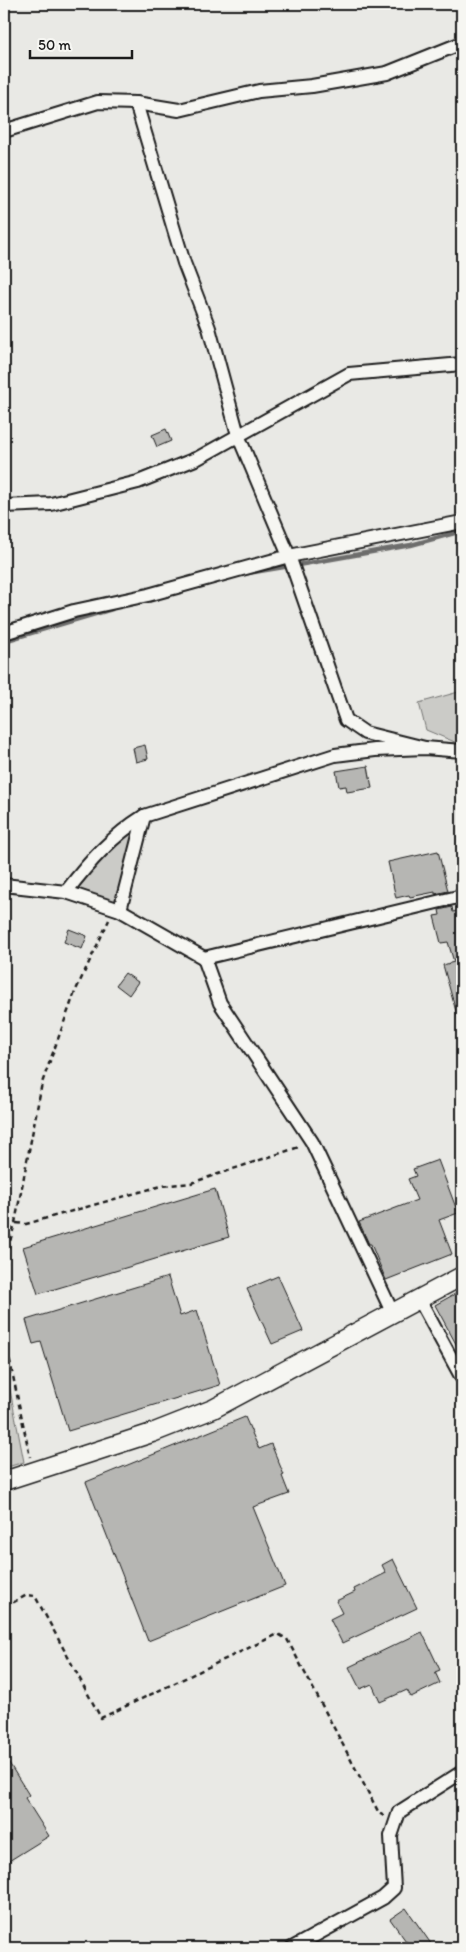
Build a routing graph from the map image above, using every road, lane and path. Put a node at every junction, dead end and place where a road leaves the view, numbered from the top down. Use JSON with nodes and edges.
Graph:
{"nodes":[{"id":1,"x":462,"y":43,"type":"edge"},
{"id":2,"x":136,"y":103,"type":"junction"},
{"id":3,"x":4,"y":131,"type":"edge"},
{"id":4,"x":462,"y":364,"type":"edge"},
{"id":5,"x":238,"y":435,"type":"junction"},
{"id":6,"x":4,"y":506,"type":"edge"},
{"id":7,"x":462,"y":522,"type":"edge"},
{"id":8,"x":289,"y":556,"type":"junction"},
{"id":9,"x":4,"y":633,"type":"edge"},
{"id":10,"x":425,"y":748,"type":"junction"},
{"id":11,"x":462,"y":752,"type":"edge"},
{"id":12,"x":144,"y":816,"type":"junction"},
{"id":13,"x":4,"y":885,"type":"edge"},
{"id":14,"x":66,"y":892,"type":"junction"},
{"id":15,"x":462,"y":896,"type":"edge"},
{"id":16,"x":117,"y":909,"type":"junction"},
{"id":17,"x":204,"y":958,"type":"junction"},
{"id":18,"x":312,"y":1142,"type":"junction"},
{"id":19,"x":15,"y":1223,"type":"junction"},
{"id":20,"x":4,"y":1276,"type":"edge"},
{"id":21,"x":462,"y":1276,"type":"edge"},
{"id":22,"x":419,"y":1299,"type":"junction"},
{"id":23,"x":393,"y":1314,"type":"junction"},
{"id":24,"x":4,"y":1333,"type":"edge"},
{"id":25,"x":462,"y":1378,"type":"edge"},
{"id":26,"x":32,"y":1470,"type":"junction"},
{"id":27,"x":4,"y":1481,"type":"edge"},
{"id":28,"x":4,"y":1600,"type":"edge"},
{"id":29,"x":462,"y":1772,"type":"edge"},
{"id":30,"x":395,"y":1821,"type":"junction"},
{"id":31,"x":292,"y":1948,"type":"edge"}],
"edges":[{"from":1,"to":2,"type":"street"},
{"from":2,"to":3,"type":"street"},
{"from":2,"to":5,"type":"street"},
{"from":4,"to":5,"type":"street"},
{"from":5,"to":6,"type":"street"},
{"from":5,"to":8,"type":"street"},
{"from":7,"to":8,"type":"street"},
{"from":8,"to":9,"type":"street"},
{"from":8,"to":10,"type":"street"},
{"from":10,"to":11,"type":"street"},
{"from":10,"to":12,"type":"street"},
{"from":12,"to":14,"type":"street"},
{"from":12,"to":16,"type":"street"},
{"from":13,"to":14,"type":"street"},
{"from":14,"to":16,"type":"street"},
{"from":15,"to":17,"type":"street"},
{"from":16,"to":17,"type":"street"},
{"from":16,"to":19,"type":"path"},
{"from":17,"to":18,"type":"street"},
{"from":18,"to":19,"type":"path"},
{"from":18,"to":23,"type":"street"},
{"from":19,"to":20,"type":"path"},
{"from":21,"to":22,"type":"street"},
{"from":22,"to":23,"type":"street"},
{"from":22,"to":25,"type":"street"},
{"from":23,"to":26,"type":"street"},
{"from":24,"to":26,"type":"path"},
{"from":26,"to":27,"type":"street"},
{"from":28,"to":30,"type":"path"},
{"from":29,"to":30,"type":"street"},
{"from":30,"to":31,"type":"street"}]}
